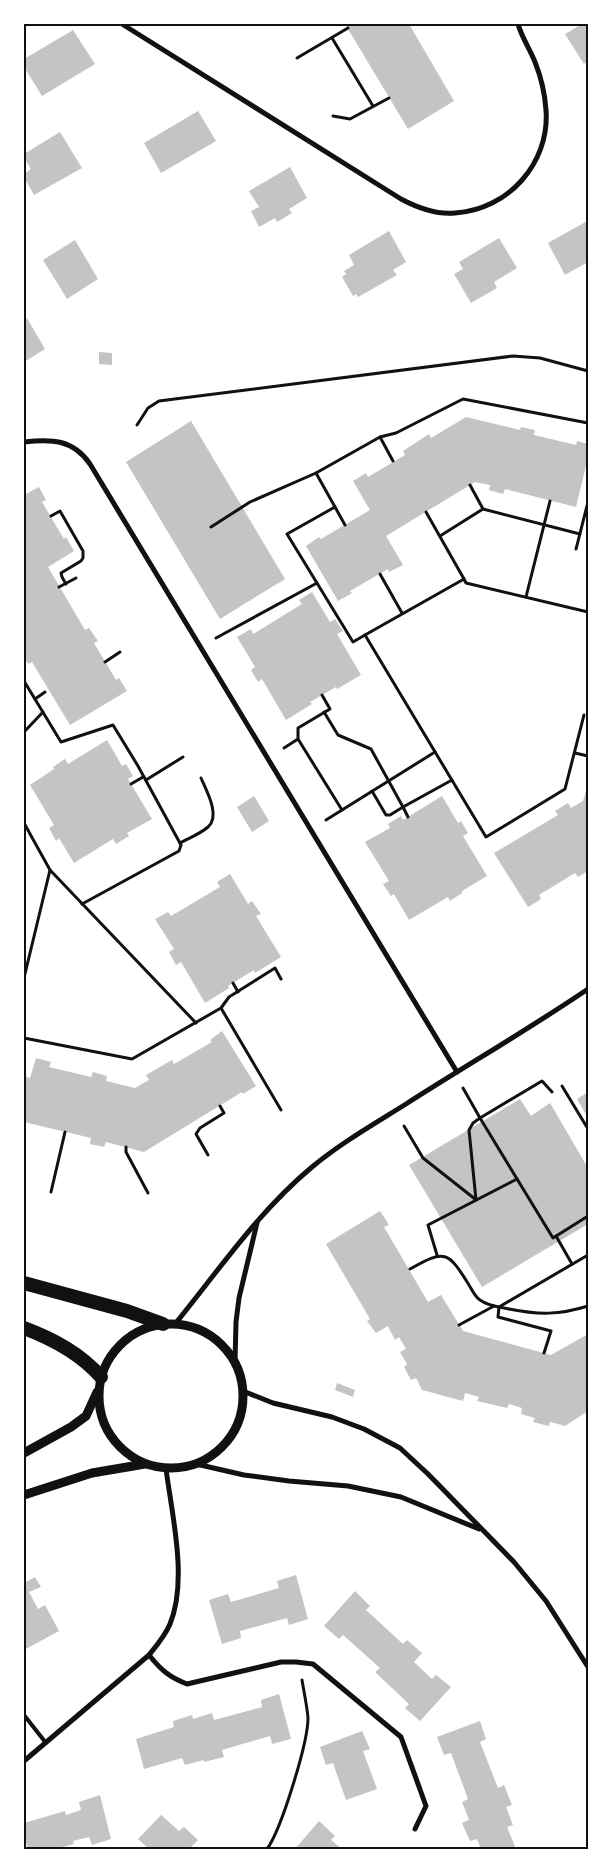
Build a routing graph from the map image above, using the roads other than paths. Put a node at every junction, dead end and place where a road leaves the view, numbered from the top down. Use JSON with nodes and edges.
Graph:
{"nodes":[{"id":1,"x":122,"y":24,"type":"edge"},
{"id":2,"x":518,"y":24,"type":"edge"},
{"id":3,"x":24,"y":442,"type":"edge"},
{"id":4,"x":588,"y":989,"type":"edge"},
{"id":5,"x":457,"y":1072,"type":"junction"},
{"id":6,"x":258,"y":1220,"type":"junction"},
{"id":7,"x":24,"y":1283,"type":"edge"},
{"id":8,"x":169,"y":1324,"type":"junction"},
{"id":9,"x":24,"y":1328,"type":"edge"},
{"id":10,"x":235,"y":1362,"type":"junction"},
{"id":11,"x":100,"y":1383,"type":"junction"},
{"id":12,"x":243,"y":1391,"type":"junction"},
{"id":13,"x":24,"y":1453,"type":"edge"},
{"id":14,"x":145,"y":1464,"type":"junction"},
{"id":15,"x":196,"y":1464,"type":"junction"},
{"id":16,"x":166,"y":1469,"type":"junction"},
{"id":17,"x":24,"y":1495,"type":"edge"},
{"id":18,"x":482,"y":1531,"type":"junction"},
{"id":19,"x":149,"y":1656,"type":"junction"},
{"id":20,"x":588,"y":1667,"type":"edge"},
{"id":21,"x":24,"y":1715,"type":"edge"},
{"id":22,"x":46,"y":1743,"type":"junction"},
{"id":23,"x":24,"y":1761,"type":"edge"},
{"id":24,"x":415,"y":1829,"type":"dead end"}],
"edges":[{"from":1,"to":2,"type":"street"},
{"from":3,"to":5,"type":"street"},
{"from":4,"to":5,"type":"street"},
{"from":5,"to":6,"type":"street"},
{"from":6,"to":8,"type":"street"},
{"from":6,"to":10,"type":"street"},
{"from":7,"to":8,"type":"highway"},
{"from":8,"to":10,"type":"street"},
{"from":8,"to":11,"type":"street"},
{"from":9,"to":11,"type":"highway"},
{"from":10,"to":12,"type":"street"},
{"from":11,"to":13,"type":"street"},
{"from":11,"to":14,"type":"street"},
{"from":12,"to":15,"type":"street"},
{"from":12,"to":18,"type":"street"},
{"from":14,"to":16,"type":"street"},
{"from":14,"to":17,"type":"street"},
{"from":15,"to":16,"type":"street"},
{"from":15,"to":18,"type":"street"},
{"from":16,"to":19,"type":"street"},
{"from":18,"to":20,"type":"street"},
{"from":19,"to":22,"type":"street"},
{"from":19,"to":24,"type":"street"},
{"from":21,"to":22,"type":"lane"},
{"from":22,"to":23,"type":"street"}]}
